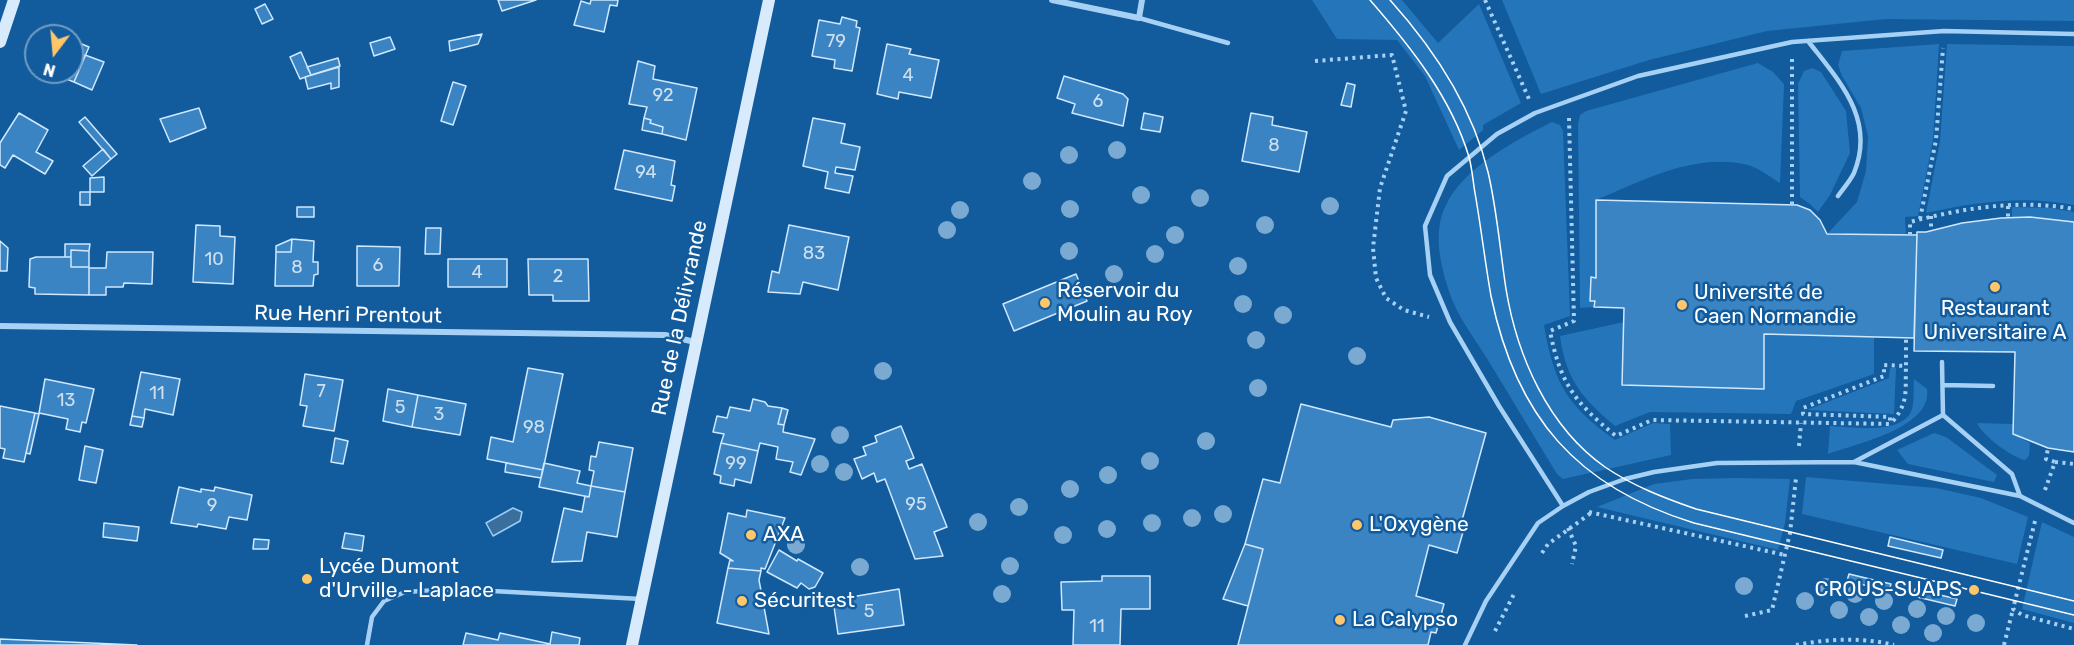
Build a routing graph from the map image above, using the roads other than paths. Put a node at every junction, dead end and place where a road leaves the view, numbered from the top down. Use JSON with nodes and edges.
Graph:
{"nodes":[{"id":1,"x":14,"y":0,"type":"edge"},
{"id":2,"x":769,"y":0,"type":"edge"},
{"id":3,"x":1052,"y":0,"type":"edge"},
{"id":4,"x":1142,"y":0,"type":"edge"},
{"id":5,"x":1139,"y":18,"type":"junction"},
{"id":6,"x":2074,"y":34,"type":"edge"},
{"id":7,"x":1809,"y":41,"type":"junction"},
{"id":8,"x":0,"y":42,"type":"edge"},
{"id":9,"x":1228,"y":43,"type":"dead end"},
{"id":10,"x":1838,"y":196,"type":"dead end"},
{"id":11,"x":0,"y":326,"type":"edge"},
{"id":12,"x":695,"y":342,"type":"junction"},
{"id":13,"x":1942,"y":362,"type":"dead end"},
{"id":14,"x":1942,"y":385,"type":"junction"},
{"id":15,"x":1993,"y":386,"type":"dead end"},
{"id":16,"x":1943,"y":415,"type":"junction"},
{"id":17,"x":1854,"y":462,"type":"junction"},
{"id":18,"x":2020,"y":496,"type":"junction"},
{"id":19,"x":1563,"y":506,"type":"junction"},
{"id":20,"x":2074,"y":523,"type":"edge"},
{"id":21,"x":641,"y":599,"type":"junction"},
{"id":22,"x":367,"y":645,"type":"edge"},
{"id":23,"x":632,"y":645,"type":"edge"},
{"id":24,"x":1465,"y":645,"type":"edge"}],
"edges":[{"from":1,"to":8,"type":"main road"},
{"from":2,"to":12,"type":"main road","name":"Rue de la Délivrande"},
{"from":3,"to":5,"type":"street"},
{"from":4,"to":5,"type":"street"},
{"from":5,"to":9,"type":"lane"},
{"from":6,"to":7,"type":"lane"},
{"from":7,"to":10,"type":"lane"},
{"from":7,"to":19,"type":"lane"},
{"from":11,"to":12,"type":"street","name":"Rue Henri Prentout"},
{"from":12,"to":21,"type":"main road","name":"Rue de la Délivrande"},
{"from":13,"to":14,"type":"lane"},
{"from":14,"to":15,"type":"lane"},
{"from":14,"to":16,"type":"lane"},
{"from":16,"to":17,"type":"lane"},
{"from":16,"to":18,"type":"lane"},
{"from":17,"to":18,"type":"lane"},
{"from":17,"to":19,"type":"lane"},
{"from":18,"to":20,"type":"lane"},
{"from":19,"to":24,"type":"lane"},
{"from":21,"to":22,"type":"lane"},
{"from":21,"to":23,"type":"main road","name":"Rue de la Délivrande"}]}
